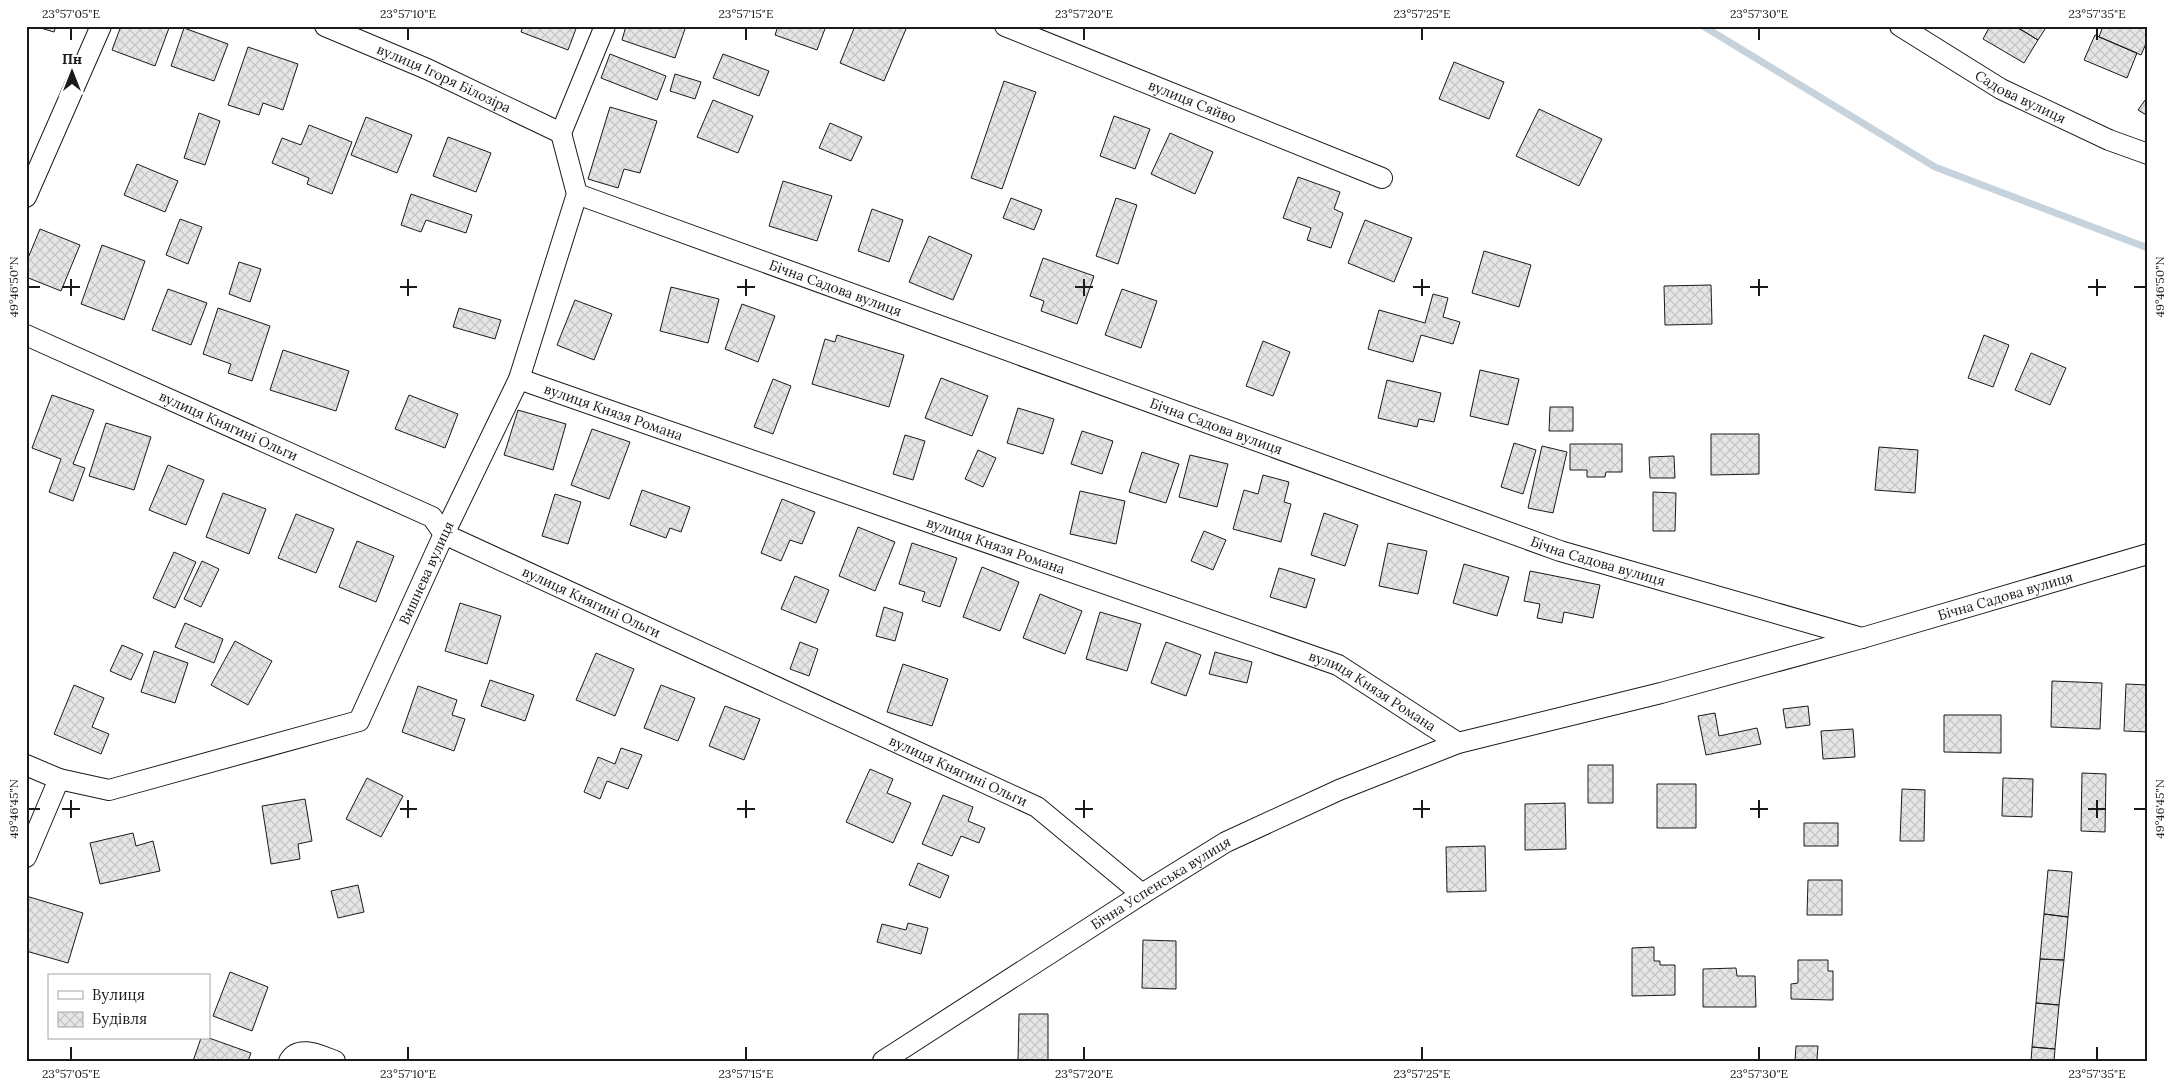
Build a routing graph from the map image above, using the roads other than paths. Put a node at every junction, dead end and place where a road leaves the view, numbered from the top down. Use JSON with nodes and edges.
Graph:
{"nodes":[{"id":1,"x":101,"y":26,"type":"edge"},
{"id":2,"x":325,"y":26,"type":"edge"},
{"id":3,"x":605,"y":26,"type":"edge"},
{"id":4,"x":1005,"y":26,"type":"edge"},
{"id":5,"x":1900,"y":26,"type":"edge"},
{"id":6,"x":561,"y":133,"type":"junction"},
{"id":7,"x":2148,"y":154,"type":"edge"},
{"id":8,"x":1382,"y":178,"type":"dead end"},
{"id":9,"x":577,"y":194,"type":"junction"},
{"id":10,"x":26,"y":197,"type":"edge"},
{"id":11,"x":26,"y":335,"type":"edge"},
{"id":12,"x":519,"y":379,"type":"junction"},
{"id":13,"x":444,"y":534,"type":"junction"},
{"id":14,"x":2148,"y":554,"type":"edge"},
{"id":15,"x":1862,"y":638,"type":"junction"},
{"id":16,"x":1458,"y":743,"type":"junction"},
{"id":17,"x":26,"y":765,"type":"edge"},
{"id":18,"x":59,"y":779,"type":"junction"},
{"id":19,"x":26,"y":857,"type":"edge"},
{"id":20,"x":1142,"y":894,"type":"junction"},
{"id":21,"x":289,"y":1061,"type":"edge"},
{"id":22,"x":335,"y":1061,"type":"edge"},
{"id":23,"x":883,"y":1061,"type":"edge"}],
"edges":[{"from":1,"to":10,"type":"street"},
{"from":2,"to":6,"type":"street","name":"вулиця Ігоря Білозіра"},
{"from":3,"to":6,"type":"street"},
{"from":4,"to":8,"type":"street","name":"вулиця Сяйво"},
{"from":5,"to":7,"type":"street","name":"Садова вулиця"},
{"from":6,"to":9,"type":"street"},
{"from":9,"to":12,"type":"street","name":"Вишнева вулиця"},
{"from":9,"to":15,"type":"street","name":"Бічна Садова вулиця"},
{"from":11,"to":13,"type":"street","name":"вулиця Княгині Ольги"},
{"from":12,"to":13,"type":"street","name":"Вишнева вулиця"},
{"from":12,"to":16,"type":"street","name":"вулиця Князя Романа"},
{"from":13,"to":18,"type":"street","name":"Вишнева вулиця"},
{"from":13,"to":20,"type":"street","name":"вулиця Княгині Ольги"},
{"from":14,"to":15,"type":"street","name":"Бічна Садова вулиця"},
{"from":15,"to":16,"type":"street","name":"Бічна Садова вулиця"},
{"from":16,"to":20,"type":"street","name":"Бічна Успенська вулиця"},
{"from":17,"to":18,"type":"street"},
{"from":18,"to":19,"type":"street"},
{"from":20,"to":23,"type":"street","name":"Бічна Успенська вулиця"},
{"from":21,"to":22,"type":"street"}]}
